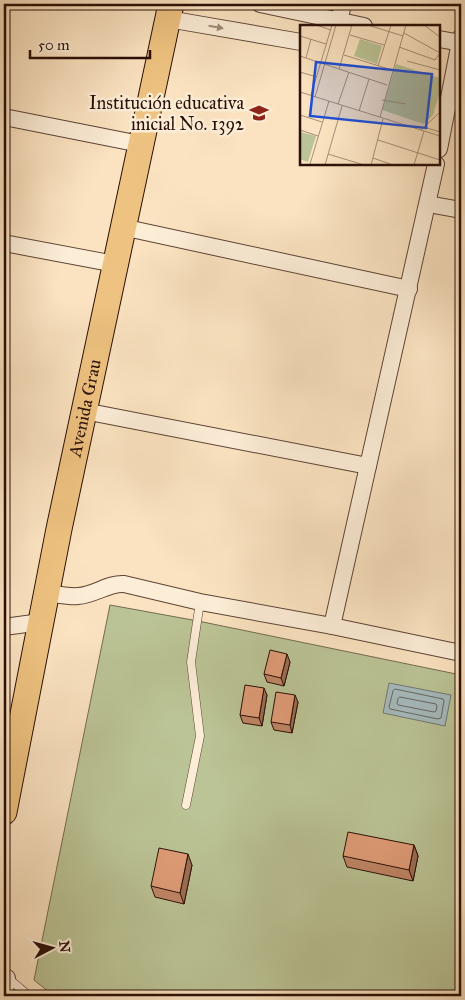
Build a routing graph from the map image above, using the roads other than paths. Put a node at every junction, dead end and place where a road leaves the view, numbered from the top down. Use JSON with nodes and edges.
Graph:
{"nodes":[{"id":1,"x":260,"y":4,"type":"edge"},
{"id":2,"x":343,"y":4,"type":"edge"},
{"id":3,"x":169,"y":11,"type":"edge"},
{"id":4,"x":339,"y":22,"type":"junction"},
{"id":5,"x":358,"y":25,"type":"edge"},
{"id":6,"x":440,"y":39,"type":"edge"},
{"id":7,"x":461,"y":41,"type":"edge"},
{"id":8,"x":300,"y":42,"type":"edge"},
{"id":9,"x":452,"y":68,"type":"edge"},
{"id":10,"x":4,"y":117,"type":"edge"},
{"id":11,"x":440,"y":143,"type":"edge"},
{"id":12,"x":140,"y":144,"type":"junction"},
{"id":13,"x":436,"y":165,"type":"edge"},
{"id":14,"x":428,"y":204,"type":"junction"},
{"id":15,"x":461,"y":210,"type":"edge"},
{"id":16,"x":122,"y":227,"type":"junction"},
{"id":17,"x":4,"y":244,"type":"edge"},
{"id":18,"x":115,"y":264,"type":"junction"},
{"id":19,"x":409,"y":289,"type":"junction"},
{"id":20,"x":84,"y":410,"type":"junction"},
{"id":21,"x":368,"y":466,"type":"junction"},
{"id":22,"x":46,"y":592,"type":"junction"},
{"id":23,"x":200,"y":602,"type":"junction"},
{"id":24,"x":41,"y":622,"type":"junction"},
{"id":25,"x":332,"y":626,"type":"junction"},
{"id":26,"x":4,"y":627,"type":"edge"},
{"id":27,"x":461,"y":653,"type":"edge"},
{"id":28,"x":186,"y":805,"type":"dead end"},
{"id":29,"x":4,"y":812,"type":"edge"},
{"id":30,"x":6,"y":976,"type":"edge"},
{"id":31,"x":4,"y":996,"type":"edge"},
{"id":32,"x":28,"y":996,"type":"edge"}],
"edges":[{"from":1,"to":4,"type":"street"},
{"from":2,"to":4,"type":"street"},
{"from":3,"to":8,"type":"street","one_way":true},
{"from":3,"to":12,"type":"main road","name":"Avenida Grau"},
{"from":4,"to":5,"type":"street"},
{"from":6,"to":7,"type":"street"},
{"from":7,"to":9,"type":"street"},
{"from":9,"to":11,"type":"street"},
{"from":10,"to":12,"type":"street"},
{"from":12,"to":16,"type":"main road","name":"Avenida Grau"},
{"from":13,"to":14,"type":"street"},
{"from":14,"to":15,"type":"street"},
{"from":14,"to":19,"type":"street"},
{"from":16,"to":18,"type":"main road","name":"Avenida Grau"},
{"from":16,"to":19,"type":"street"},
{"from":17,"to":18,"type":"street"},
{"from":18,"to":20,"type":"main road","name":"Avenida Grau"},
{"from":19,"to":21,"type":"street"},
{"from":20,"to":21,"type":"street"},
{"from":20,"to":22,"type":"main road","name":"Avenida Grau"},
{"from":21,"to":25,"type":"street"},
{"from":22,"to":23,"type":"street"},
{"from":22,"to":24,"type":"main road","name":"Avenida Grau"},
{"from":23,"to":25,"type":"street"},
{"from":23,"to":28,"type":"lane"},
{"from":24,"to":26,"type":"street"},
{"from":24,"to":29,"type":"main road","name":"Avenida Grau"},
{"from":25,"to":27,"type":"street"},
{"from":30,"to":31,"type":"street"},
{"from":30,"to":32,"type":"lane"}]}
